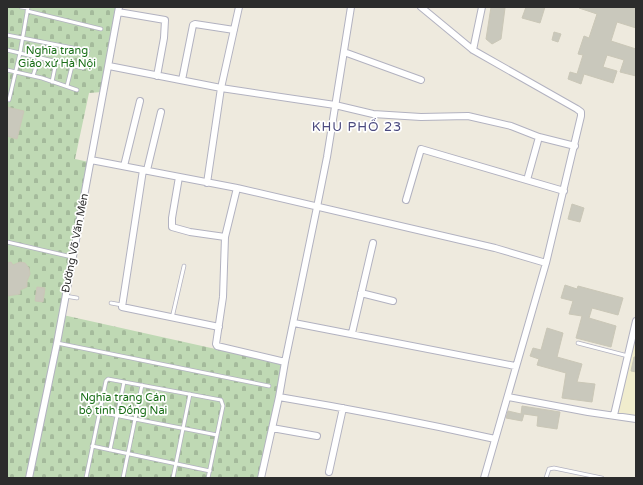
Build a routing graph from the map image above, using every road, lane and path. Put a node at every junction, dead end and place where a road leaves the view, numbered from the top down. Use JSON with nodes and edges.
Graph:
{"nodes":[{"id":1,"x":21,"y":7,"type":"edge"},
{"id":2,"x":239,"y":7,"type":"edge"},
{"id":3,"x":351,"y":7,"type":"edge"},
{"id":4,"x":421,"y":7,"type":"edge"},
{"id":5,"x":482,"y":7,"type":"edge"},
{"id":6,"x":28,"y":9,"type":"edge"},
{"id":7,"x":119,"y":10,"type":"edge"},
{"id":8,"x":101,"y":29,"type":"dead end"},
{"id":9,"x":234,"y":30,"type":"junction"},
{"id":10,"x":7,"y":35,"type":"edge"},
{"id":11,"x":23,"y":37,"type":"junction"},
{"id":12,"x":7,"y":50,"type":"edge"},
{"id":13,"x":473,"y":50,"type":"junction"},
{"id":14,"x":88,"y":51,"type":"dead end"},
{"id":15,"x":344,"y":52,"type":"junction"},
{"id":16,"x":20,"y":53,"type":"junction"},
{"id":17,"x":39,"y":57,"type":"junction"},
{"id":18,"x":56,"y":62,"type":"junction"},
{"id":19,"x":72,"y":66,"type":"junction"},
{"id":20,"x":109,"y":66,"type":"junction"},
{"id":21,"x":83,"y":68,"type":"dead end"},
{"id":22,"x":7,"y":70,"type":"edge"},
{"id":23,"x":16,"y":72,"type":"junction"},
{"id":24,"x":34,"y":76,"type":"junction"},
{"id":25,"x":157,"y":76,"type":"junction"},
{"id":26,"x":182,"y":80,"type":"junction"},
{"id":27,"x":421,"y":80,"type":"dead end"},
{"id":28,"x":52,"y":82,"type":"junction"},
{"id":29,"x":67,"y":86,"type":"junction"},
{"id":30,"x":222,"y":88,"type":"junction"},
{"id":31,"x":77,"y":90,"type":"dead end"},
{"id":32,"x":9,"y":100,"type":"dead end"},
{"id":33,"x":140,"y":101,"type":"dead end"},
{"id":34,"x":335,"y":105,"type":"junction"},
{"id":35,"x":161,"y":112,"type":"dead end"},
{"id":36,"x":539,"y":137,"type":"junction"},
{"id":37,"x":575,"y":146,"type":"junction"},
{"id":38,"x":91,"y":160,"type":"junction"},
{"id":39,"x":124,"y":166,"type":"junction"},
{"id":40,"x":145,"y":170,"type":"junction"},
{"id":41,"x":178,"y":177,"type":"junction"},
{"id":42,"x":526,"y":180,"type":"junction"},
{"id":43,"x":207,"y":183,"type":"junction"},
{"id":44,"x":237,"y":188,"type":"junction"},
{"id":45,"x":564,"y":191,"type":"junction"},
{"id":46,"x":406,"y":200,"type":"dead end"},
{"id":47,"x":317,"y":206,"type":"junction"},
{"id":48,"x":224,"y":237,"type":"junction"},
{"id":49,"x":7,"y":242,"type":"edge"},
{"id":50,"x":373,"y":243,"type":"dead end"},
{"id":51,"x":72,"y":257,"type":"junction"},
{"id":52,"x":546,"y":263,"type":"junction"},
{"id":53,"x":184,"y":266,"type":"dead end"},
{"id":54,"x":361,"y":293,"type":"junction"},
{"id":55,"x":65,"y":296,"type":"junction"},
{"id":56,"x":77,"y":298,"type":"dead end"},
{"id":57,"x":393,"y":301,"type":"dead end"},
{"id":58,"x":111,"y":303,"type":"dead end"},
{"id":59,"x":122,"y":305,"type":"junction"},
{"id":60,"x":172,"y":318,"type":"junction"},
{"id":61,"x":636,"y":321,"type":"edge"},
{"id":62,"x":294,"y":323,"type":"junction"},
{"id":63,"x":219,"y":327,"type":"junction"},
{"id":64,"x":352,"y":333,"type":"junction"},
{"id":65,"x":57,"y":343,"type":"junction"},
{"id":66,"x":578,"y":343,"type":"dead end"},
{"id":67,"x":628,"y":356,"type":"junction"},
{"id":68,"x":285,"y":362,"type":"junction"},
{"id":69,"x":515,"y":366,"type":"junction"},
{"id":70,"x":124,"y":382,"type":"junction"},
{"id":71,"x":142,"y":385,"type":"junction"},
{"id":72,"x":269,"y":386,"type":"dead end"},
{"id":73,"x":190,"y":394,"type":"junction"},
{"id":74,"x":279,"y":397,"type":"junction"},
{"id":75,"x":508,"y":397,"type":"junction"},
{"id":76,"x":343,"y":408,"type":"junction"},
{"id":77,"x":99,"y":412,"type":"junction"},
{"id":78,"x":117,"y":415,"type":"junction"},
{"id":79,"x":614,"y":415,"type":"junction"},
{"id":80,"x":135,"y":419,"type":"junction"},
{"id":81,"x":636,"y":419,"type":"edge"},
{"id":82,"x":183,"y":428,"type":"junction"},
{"id":83,"x":272,"y":428,"type":"junction"},
{"id":84,"x":217,"y":435,"type":"junction"},
{"id":85,"x":317,"y":436,"type":"dead end"},
{"id":86,"x":495,"y":439,"type":"junction"},
{"id":87,"x":92,"y":446,"type":"junction"},
{"id":88,"x":110,"y":450,"type":"junction"},
{"id":89,"x":128,"y":453,"type":"junction"},
{"id":90,"x":176,"y":464,"type":"junction"},
{"id":91,"x":210,"y":471,"type":"junction"},
{"id":92,"x":329,"y":472,"type":"dead end"},
{"id":93,"x":29,"y":478,"type":"edge"},
{"id":94,"x":86,"y":478,"type":"edge"},
{"id":95,"x":123,"y":478,"type":"edge"},
{"id":96,"x":173,"y":478,"type":"edge"},
{"id":97,"x":208,"y":478,"type":"edge"},
{"id":98,"x":261,"y":478,"type":"edge"},
{"id":99,"x":484,"y":478,"type":"edge"},
{"id":100,"x":546,"y":478,"type":"edge"},
{"id":101,"x":602,"y":478,"type":"edge"}],
"edges":[{"from":1,"to":6,"type":"lane"},
{"from":2,"to":9,"type":"street"},
{"from":3,"to":15,"type":"street"},
{"from":4,"to":13,"type":"street"},
{"from":5,"to":13,"type":"street"},
{"from":6,"to":8,"type":"lane"},
{"from":6,"to":11,"type":"lane"},
{"from":7,"to":20,"type":"street","name":"Đường Võ Văn Mén"},
{"from":7,"to":25,"type":"street"},
{"from":9,"to":26,"type":"street"},
{"from":9,"to":30,"type":"street"},
{"from":10,"to":11,"type":"lane"},
{"from":11,"to":14,"type":"lane"},
{"from":11,"to":16,"type":"lane"},
{"from":12,"to":16,"type":"lane"},
{"from":13,"to":37,"type":"street"},
{"from":15,"to":27,"type":"street"},
{"from":15,"to":34,"type":"street"},
{"from":16,"to":17,"type":"lane"},
{"from":16,"to":23,"type":"lane"},
{"from":17,"to":18,"type":"lane"},
{"from":17,"to":24,"type":"lane"},
{"from":18,"to":19,"type":"lane"},
{"from":18,"to":28,"type":"lane"},
{"from":19,"to":21,"type":"lane"},
{"from":19,"to":29,"type":"lane"},
{"from":20,"to":25,"type":"street"},
{"from":20,"to":38,"type":"street","name":"Đường Võ Văn Mén"},
{"from":22,"to":23,"type":"lane"},
{"from":23,"to":24,"type":"lane"},
{"from":23,"to":32,"type":"lane"},
{"from":24,"to":28,"type":"lane"},
{"from":25,"to":26,"type":"street"},
{"from":26,"to":30,"type":"street"},
{"from":28,"to":29,"type":"lane"},
{"from":29,"to":31,"type":"lane"},
{"from":30,"to":34,"type":"street"},
{"from":30,"to":43,"type":"street"},
{"from":33,"to":39,"type":"street"},
{"from":34,"to":36,"type":"street"},
{"from":34,"to":47,"type":"street"},
{"from":35,"to":40,"type":"street"},
{"from":36,"to":37,"type":"street"},
{"from":36,"to":42,"type":"street"},
{"from":37,"to":45,"type":"street"},
{"from":38,"to":39,"type":"street"},
{"from":38,"to":51,"type":"street","name":"Đường Võ Văn Mén"},
{"from":39,"to":40,"type":"street"},
{"from":40,"to":41,"type":"street"},
{"from":40,"to":59,"type":"street"},
{"from":41,"to":43,"type":"street"},
{"from":41,"to":48,"type":"street"},
{"from":42,"to":45,"type":"street"},
{"from":42,"to":46,"type":"street"},
{"from":43,"to":44,"type":"street"},
{"from":44,"to":47,"type":"street"},
{"from":44,"to":48,"type":"street"},
{"from":45,"to":52,"type":"street"},
{"from":47,"to":52,"type":"street"},
{"from":47,"to":62,"type":"street"},
{"from":48,"to":63,"type":"street"},
{"from":49,"to":51,"type":"lane"},
{"from":50,"to":54,"type":"street"},
{"from":51,"to":55,"type":"street","name":"Đường Võ Văn Mén"},
{"from":52,"to":69,"type":"street"},
{"from":53,"to":60,"type":"lane"},
{"from":54,"to":57,"type":"street"},
{"from":54,"to":64,"type":"street"},
{"from":55,"to":56,"type":"lane"},
{"from":55,"to":65,"type":"street","name":"Đường Võ Văn Mén"},
{"from":58,"to":59,"type":"lane"},
{"from":59,"to":60,"type":"street"},
{"from":60,"to":63,"type":"street"},
{"from":61,"to":67,"type":"street"},
{"from":62,"to":64,"type":"street"},
{"from":62,"to":68,"type":"street"},
{"from":63,"to":68,"type":"street"},
{"from":64,"to":69,"type":"street"},
{"from":65,"to":72,"type":"lane"},
{"from":65,"to":93,"type":"street","name":"Đường Võ Văn Mén"},
{"from":66,"to":67,"type":"lane"},
{"from":67,"to":79,"type":"street"},
{"from":68,"to":74,"type":"street"},
{"from":69,"to":75,"type":"street"},
{"from":70,"to":71,"type":"lane"},
{"from":70,"to":77,"type":"lane"},
{"from":70,"to":78,"type":"lane"},
{"from":71,"to":73,"type":"lane"},
{"from":71,"to":80,"type":"lane"},
{"from":73,"to":82,"type":"lane"},
{"from":73,"to":84,"type":"lane"},
{"from":74,"to":76,"type":"street"},
{"from":74,"to":83,"type":"street"},
{"from":75,"to":79,"type":"street"},
{"from":75,"to":86,"type":"street"},
{"from":76,"to":86,"type":"street"},
{"from":76,"to":92,"type":"street"},
{"from":77,"to":78,"type":"lane"},
{"from":77,"to":87,"type":"lane"},
{"from":78,"to":80,"type":"lane"},
{"from":78,"to":88,"type":"lane"},
{"from":79,"to":81,"type":"street"},
{"from":80,"to":82,"type":"lane"},
{"from":80,"to":89,"type":"lane"},
{"from":82,"to":84,"type":"lane"},
{"from":82,"to":90,"type":"lane"},
{"from":83,"to":85,"type":"street"},
{"from":83,"to":98,"type":"street"},
{"from":84,"to":91,"type":"lane"},
{"from":86,"to":99,"type":"street"},
{"from":87,"to":88,"type":"lane"},
{"from":87,"to":94,"type":"lane"},
{"from":88,"to":89,"type":"lane"},
{"from":89,"to":90,"type":"lane"},
{"from":89,"to":95,"type":"lane"},
{"from":90,"to":91,"type":"lane"},
{"from":90,"to":96,"type":"lane"},
{"from":91,"to":97,"type":"lane"},
{"from":100,"to":101,"type":"lane"}]}
